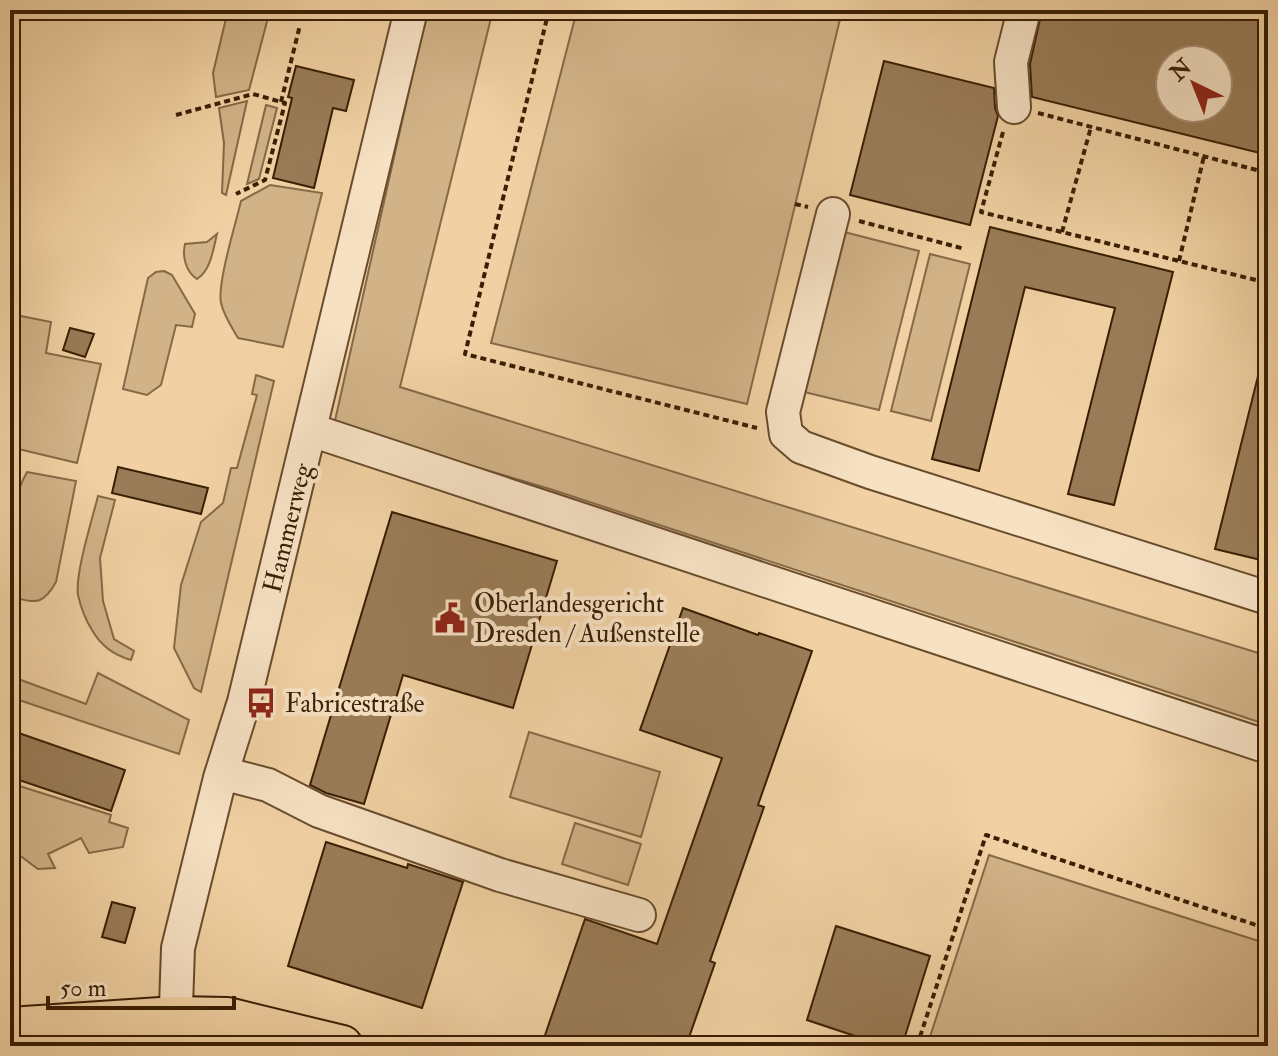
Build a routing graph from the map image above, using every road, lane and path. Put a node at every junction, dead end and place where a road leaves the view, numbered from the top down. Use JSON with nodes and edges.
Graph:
{"nodes":[{"id":1,"x":411,"y":10,"type":"edge"},
{"id":2,"x":549,"y":10,"type":"edge"},
{"id":3,"x":1024,"y":10,"type":"edge"},
{"id":4,"x":300,"y":25,"type":"dead end"},
{"id":5,"x":281,"y":102,"type":"junction"},
{"id":6,"x":1014,"y":107,"type":"junction"},
{"id":7,"x":176,"y":115,"type":"dead end"},
{"id":8,"x":1091,"y":127,"type":"junction"},
{"id":9,"x":1204,"y":156,"type":"junction"},
{"id":10,"x":1268,"y":173,"type":"edge"},
{"id":11,"x":236,"y":194,"type":"dead end"},
{"id":12,"x":795,"y":204,"type":"dead end"},
{"id":13,"x":833,"y":214,"type":"junction"},
{"id":14,"x":1062,"y":232,"type":"junction"},
{"id":15,"x":965,"y":249,"type":"dead end"},
{"id":16,"x":1179,"y":261,"type":"junction"},
{"id":17,"x":1268,"y":283,"type":"edge"},
{"id":18,"x":311,"y":430,"type":"junction"},
{"id":19,"x":786,"y":434,"type":"junction"},
{"id":20,"x":1268,"y":598,"type":"edge"},
{"id":21,"x":1268,"y":747,"type":"edge"},
{"id":22,"x":222,"y":773,"type":"junction"},
{"id":23,"x":639,"y":915,"type":"dead end"},
{"id":24,"x":1268,"y":929,"type":"edge"},
{"id":25,"x":10,"y":1028,"type":"edge"},
{"id":26,"x":174,"y":1031,"type":"edge"},
{"id":27,"x":342,"y":1046,"type":"edge"},
{"id":28,"x":917,"y":1046,"type":"edge"}],
"edges":[{"from":1,"to":18,"type":"street","name":"Hammerweg"},
{"from":2,"to":19,"type":"path"},
{"from":3,"to":6,"type":"street"},
{"from":4,"to":5,"type":"path"},
{"from":5,"to":7,"type":"path"},
{"from":5,"to":11,"type":"path"},
{"from":6,"to":8,"type":"path"},
{"from":6,"to":14,"type":"path"},
{"from":8,"to":9,"type":"path"},
{"from":8,"to":14,"type":"path"},
{"from":9,"to":10,"type":"path"},
{"from":9,"to":16,"type":"path"},
{"from":12,"to":13,"type":"path"},
{"from":13,"to":15,"type":"path"},
{"from":13,"to":19,"type":"street"},
{"from":14,"to":16,"type":"path"},
{"from":16,"to":17,"type":"path"},
{"from":18,"to":21,"type":"street"},
{"from":18,"to":22,"type":"street","name":"Hammerweg"},
{"from":19,"to":20,"type":"street"},
{"from":22,"to":23,"type":"street"},
{"from":22,"to":26,"type":"street","name":"Hammerweg"},
{"from":24,"to":28,"type":"path"},
{"from":25,"to":26,"type":"main road"},
{"from":26,"to":27,"type":"main road"}]}
